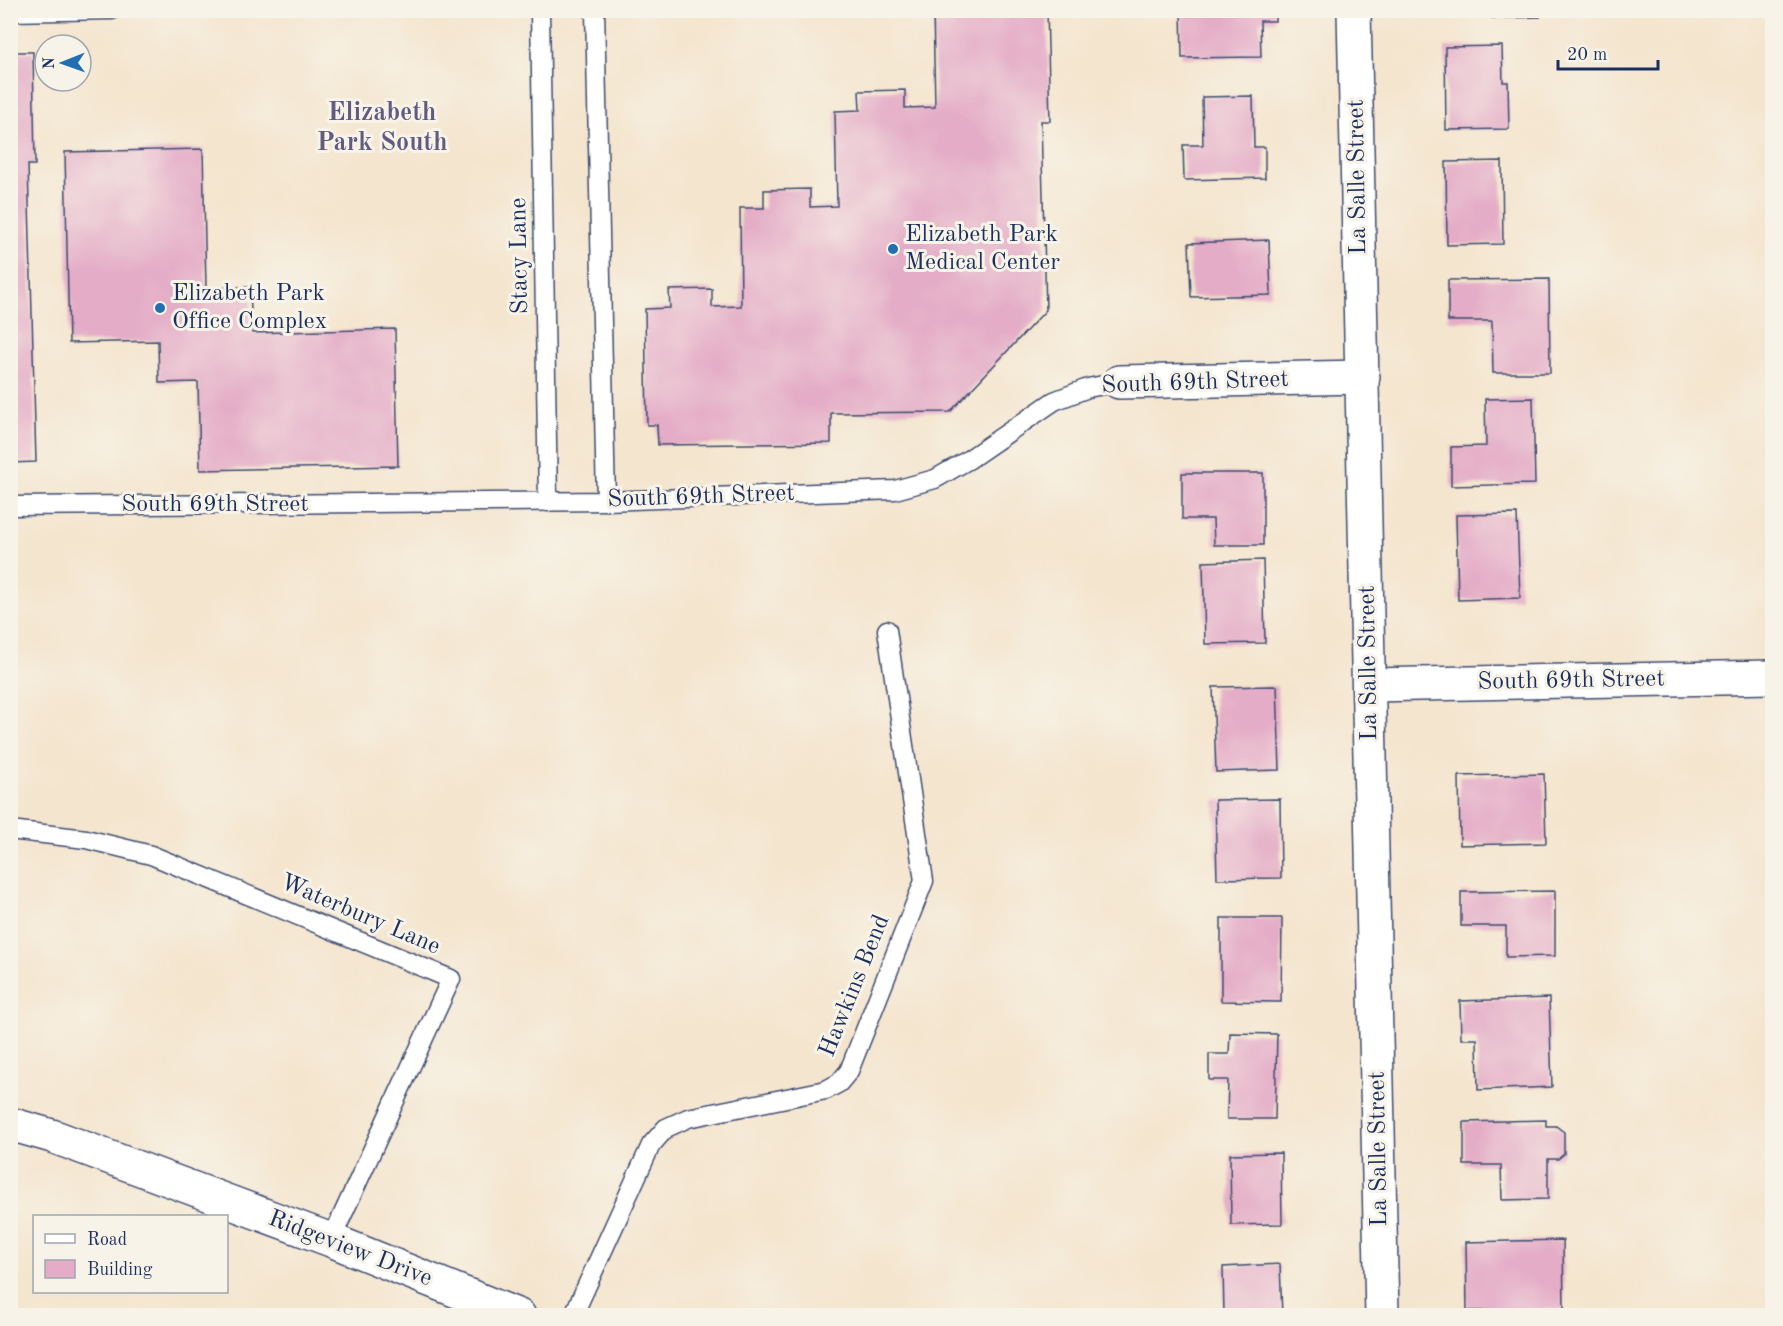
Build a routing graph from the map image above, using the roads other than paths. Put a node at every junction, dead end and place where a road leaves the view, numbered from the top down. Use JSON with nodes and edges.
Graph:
{"nodes":[{"id":1,"x":112,"y":10,"type":"edge"},
{"id":2,"x":540,"y":10,"type":"edge"},
{"id":3,"x":595,"y":10,"type":"edge"},
{"id":4,"x":1354,"y":10,"type":"edge"},
{"id":5,"x":10,"y":12,"type":"edge"},
{"id":6,"x":1363,"y":377,"type":"junction"},
{"id":7,"x":1119,"y":382,"type":"joint"},
{"id":8,"x":606,"y":501,"type":"junction"},
{"id":9,"x":548,"y":502,"type":"junction"},
{"id":10,"x":10,"y":506,"type":"edge"},
{"id":11,"x":887,"y":630,"type":"dead end"},
{"id":12,"x":1773,"y":677,"type":"edge"},
{"id":13,"x":1370,"y":685,"type":"junction"},
{"id":14,"x":10,"y":830,"type":"edge"},
{"id":15,"x":10,"y":1124,"type":"edge"},
{"id":16,"x":331,"y":1240,"type":"junction"},
{"id":17,"x":519,"y":1316,"type":"edge"},
{"id":18,"x":573,"y":1316,"type":"edge"},
{"id":19,"x":1382,"y":1316,"type":"edge"}],
"edges":[{"from":1,"to":5,"type":"lane"},
{"from":2,"to":9,"type":"lane","name":"Stacy Lane"},
{"from":3,"to":8,"type":"lane"},
{"from":4,"to":6,"type":"street","name":"La Salle Street"},
{"from":6,"to":7,"type":"street","name":"South 69th Street"},
{"from":6,"to":13,"type":"street","name":"La Salle Street"},
{"from":7,"to":8,"type":"lane","name":"South 69th Street"},
{"from":8,"to":9,"type":"lane","name":"South 69th Street"},
{"from":9,"to":10,"type":"lane","name":"South 69th Street"},
{"from":11,"to":18,"type":"lane","name":"Hawkins Bend"},
{"from":12,"to":13,"type":"street","name":"South 69th Street"},
{"from":13,"to":19,"type":"street","name":"La Salle Street"},
{"from":14,"to":16,"type":"lane","name":"Waterbury Lane"},
{"from":15,"to":16,"type":"street","name":"Ridgeview Drive"},
{"from":16,"to":17,"type":"street","name":"Ridgeview Drive"}]}
